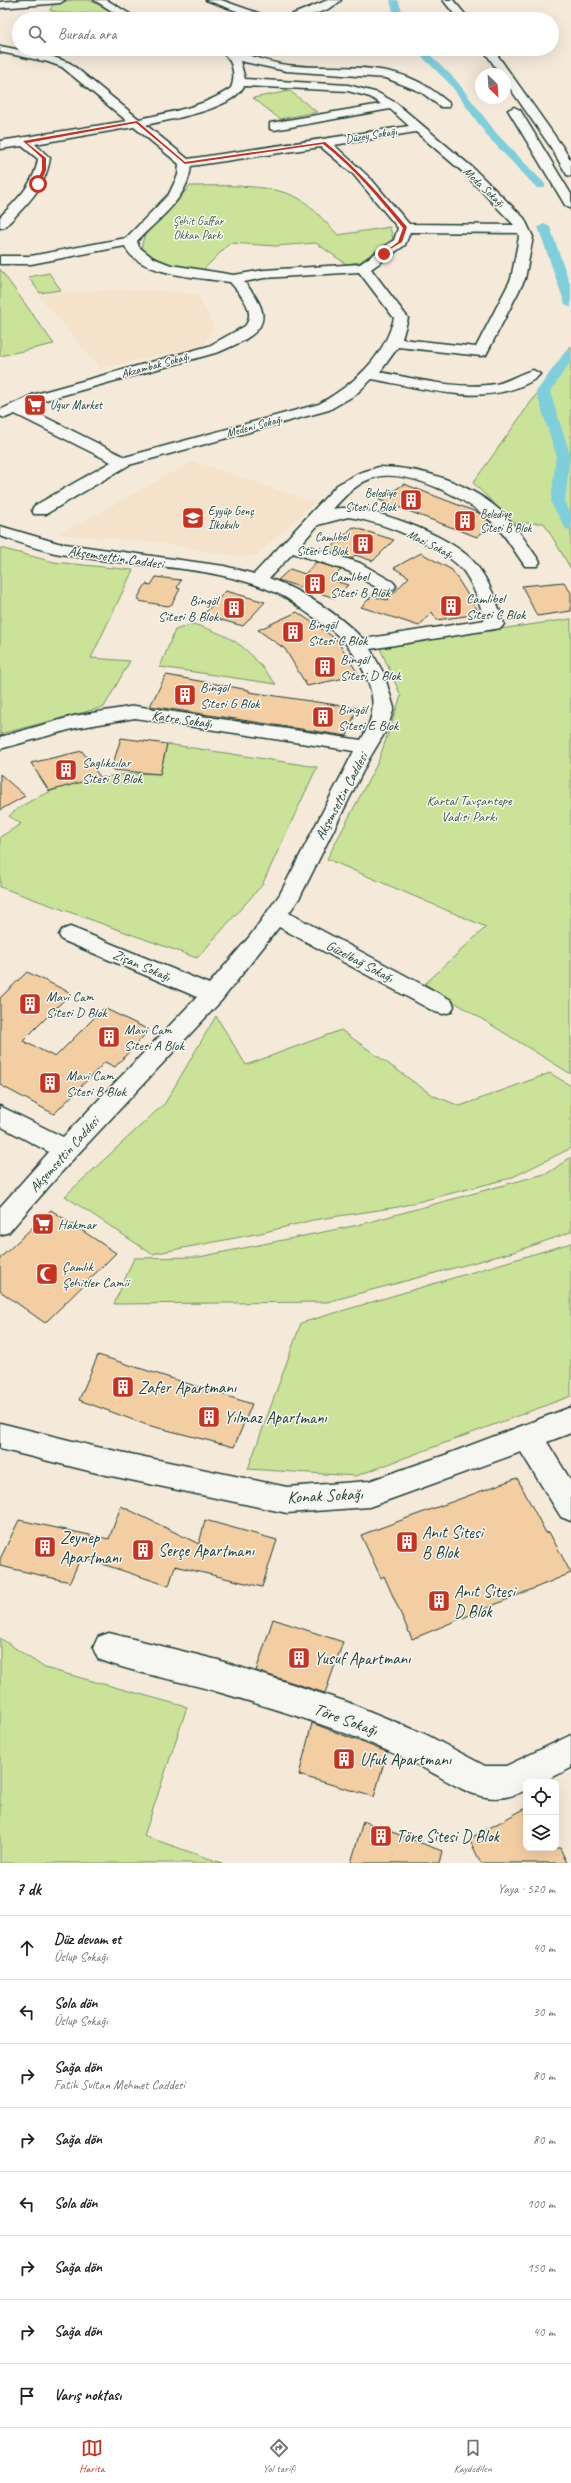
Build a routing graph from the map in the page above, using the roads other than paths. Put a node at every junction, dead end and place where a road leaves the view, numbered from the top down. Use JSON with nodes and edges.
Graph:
{"nodes":[{"id":1,"x":60,"y":0,"type":"edge"},
{"id":2,"x":99,"y":0,"type":"edge"},
{"id":3,"x":211,"y":0,"type":"edge"},
{"id":4,"x":336,"y":0,"type":"edge"},
{"id":5,"x":448,"y":0,"type":"edge"},
{"id":6,"x":0,"y":5,"type":"edge"},
{"id":7,"x":120,"y":12,"type":"edge"},
{"id":8,"x":248,"y":12,"type":"edge"},
{"id":9,"x":309,"y":12,"type":"edge"},
{"id":10,"x":458,"y":12,"type":"edge"},
{"id":11,"x":0,"y":49,"type":"edge"},
{"id":12,"x":12,"y":51,"type":"edge"},
{"id":13,"x":36,"y":56,"type":"edge"},
{"id":14,"x":230,"y":56,"type":"edge"},
{"id":15,"x":242,"y":56,"type":"edge"},
{"id":16,"x":493,"y":56,"type":"edge"},
{"id":17,"x":240,"y":82,"type":"junction"},
{"id":18,"x":510,"y":104,"type":"edge"},
{"id":19,"x":392,"y":105,"type":"junction"},
{"id":20,"x":445,"y":105,"type":"dead end"},
{"id":21,"x":137,"y":122,"type":"junction"},
{"id":22,"x":274,"y":126,"type":"dead end"},
{"id":23,"x":418,"y":128,"type":"junction"},
{"id":24,"x":25,"y":142,"type":"junction"},
{"id":25,"x":324,"y":142,"type":"junction"},
{"id":26,"x":0,"y":145,"type":"edge"},
{"id":27,"x":185,"y":163,"type":"junction"},
{"id":28,"x":571,"y":172,"type":"edge"},
{"id":29,"x":571,"y":205,"type":"edge"},
{"id":30,"x":0,"y":224,"type":"edge"},
{"id":31,"x":405,"y":228,"type":"junction"},
{"id":32,"x":523,"y":229,"type":"junction"},
{"id":33,"x":130,"y":241,"type":"junction"},
{"id":34,"x":0,"y":260,"type":"edge"},
{"id":35,"x":364,"y":268,"type":"junction"},
{"id":36,"x":234,"y":279,"type":"junction"},
{"id":37,"x":394,"y":342,"type":"junction"},
{"id":38,"x":368,"y":374,"type":"junction"},
{"id":39,"x":532,"y":374,"type":"dead end"},
{"id":40,"x":14,"y":408,"type":"junction"},
{"id":41,"x":0,"y":415,"type":"edge"},
{"id":42,"x":123,"y":462,"type":"junction"},
{"id":43,"x":40,"y":510,"type":"dead end"},
{"id":44,"x":313,"y":521,"type":"junction"},
{"id":45,"x":0,"y":530,"type":"edge"},
{"id":46,"x":290,"y":546,"type":"junction"},
{"id":47,"x":531,"y":562,"type":"dead end"},
{"id":48,"x":258,"y":580,"type":"junction"},
{"id":49,"x":387,"y":586,"type":"dead end"},
{"id":50,"x":359,"y":645,"type":"junction"},
{"id":51,"x":0,"y":744,"type":"edge"},
{"id":52,"x":367,"y":747,"type":"junction"},
{"id":53,"x":276,"y":916,"type":"junction"},
{"id":54,"x":70,"y":935,"type":"dead end"},
{"id":55,"x":213,"y":995,"type":"junction"},
{"id":56,"x":443,"y":1006,"type":"dead end"},
{"id":57,"x":0,"y":1115,"type":"edge"},
{"id":58,"x":66,"y":1150,"type":"junction"},
{"id":59,"x":0,"y":1225,"type":"edge"},
{"id":60,"x":571,"y":1420,"type":"edge"},
{"id":61,"x":0,"y":1436,"type":"edge"},
{"id":62,"x":527,"y":1436,"type":"junction"},
{"id":63,"x":571,"y":1507,"type":"edge"},
{"id":64,"x":109,"y":1648,"type":"dead end"},
{"id":65,"x":571,"y":1751,"type":"edge"}],
"edges":[{"from":1,"to":6,"type":"main road"},
{"from":2,"to":7,"type":"main road"},
{"from":3,"to":8,"type":"main road"},
{"from":4,"to":9,"type":"main road"},
{"from":5,"to":10,"type":"main road"},
{"from":11,"to":12,"type":"main road"},
{"from":13,"to":21,"type":"main road"},
{"from":14,"to":17,"type":"main road"},
{"from":15,"to":20,"type":"main road"},
{"from":16,"to":28,"type":"main road"},
{"from":17,"to":19,"type":"main road","name":"Moda Sokağı"},
{"from":17,"to":21,"type":"main road"},
{"from":18,"to":29,"type":"main road"},
{"from":19,"to":22,"type":"main road"},
{"from":19,"to":23,"type":"main road","name":"Moda Sokağı"},
{"from":21,"to":24,"type":"main road"},
{"from":21,"to":27,"type":"main road"},
{"from":23,"to":25,"type":"main road","name":"Düzey Sokağı"},
{"from":23,"to":32,"type":"main road","name":"Moda Sokağı"},
{"from":24,"to":26,"type":"main road"},
{"from":24,"to":30,"type":"main road"},
{"from":25,"to":27,"type":"main road","name":"Düzey Sokağı"},
{"from":25,"to":31,"type":"main road"},
{"from":27,"to":33,"type":"main road"},
{"from":31,"to":32,"type":"main road"},
{"from":31,"to":35,"type":"main road"},
{"from":32,"to":37,"type":"main road"},
{"from":33,"to":34,"type":"main road"},
{"from":33,"to":36,"type":"main road"},
{"from":35,"to":36,"type":"main road"},
{"from":35,"to":37,"type":"main road","name":"Medeni Sokağı"},
{"from":36,"to":40,"type":"main road","name":"Akzambak Sokağı"},
{"from":37,"to":38,"type":"main road","name":"Medeni Sokağı"},
{"from":38,"to":39,"type":"main road"},
{"from":38,"to":42,"type":"main road","name":"Medeni Sokağı"},
{"from":40,"to":41,"type":"main road","name":"Akzambak Sokağı"},
{"from":40,"to":42,"type":"main road"},
{"from":42,"to":43,"type":"main road","name":"Medeni Sokağı"},
{"from":44,"to":46,"type":"main road","name":"Mazi Sokağı"},
{"from":44,"to":47,"type":"main road","name":"Mazi Sokağı"},
{"from":44,"to":50,"type":"main road","name":"Mazi Sokağı"},
{"from":45,"to":48,"type":"main road","name":"Akşemsettin Caddesi"},
{"from":46,"to":48,"type":"main road","name":"Mazi Sokağı"},
{"from":46,"to":49,"type":"main road"},
{"from":48,"to":50,"type":"main road","name":"Akşemsettin Caddesi"},
{"from":50,"to":52,"type":"main road","name":"Akşemsettin Caddesi"},
{"from":51,"to":52,"type":"main road","name":"Katre Sokağı"},
{"from":52,"to":53,"type":"main road","name":"Akşemsettin Caddesi"},
{"from":53,"to":55,"type":"main road","name":"Akşemsettin Caddesi"},
{"from":53,"to":56,"type":"main road","name":"Güzelbağ Sokağı"},
{"from":54,"to":55,"type":"main road","name":"Zişan Sokağı"},
{"from":55,"to":58,"type":"main road","name":"Akşemsettin Caddesi"},
{"from":57,"to":58,"type":"main road"},
{"from":58,"to":59,"type":"main road","name":"Akşemsettin Caddesi"},
{"from":60,"to":62,"type":"main road","name":"Konak Sokağı"},
{"from":61,"to":62,"type":"main road","name":"Konak Sokağı"},
{"from":62,"to":63,"type":"main road"},
{"from":64,"to":65,"type":"main road","name":"Töre Sokağı"}]}
